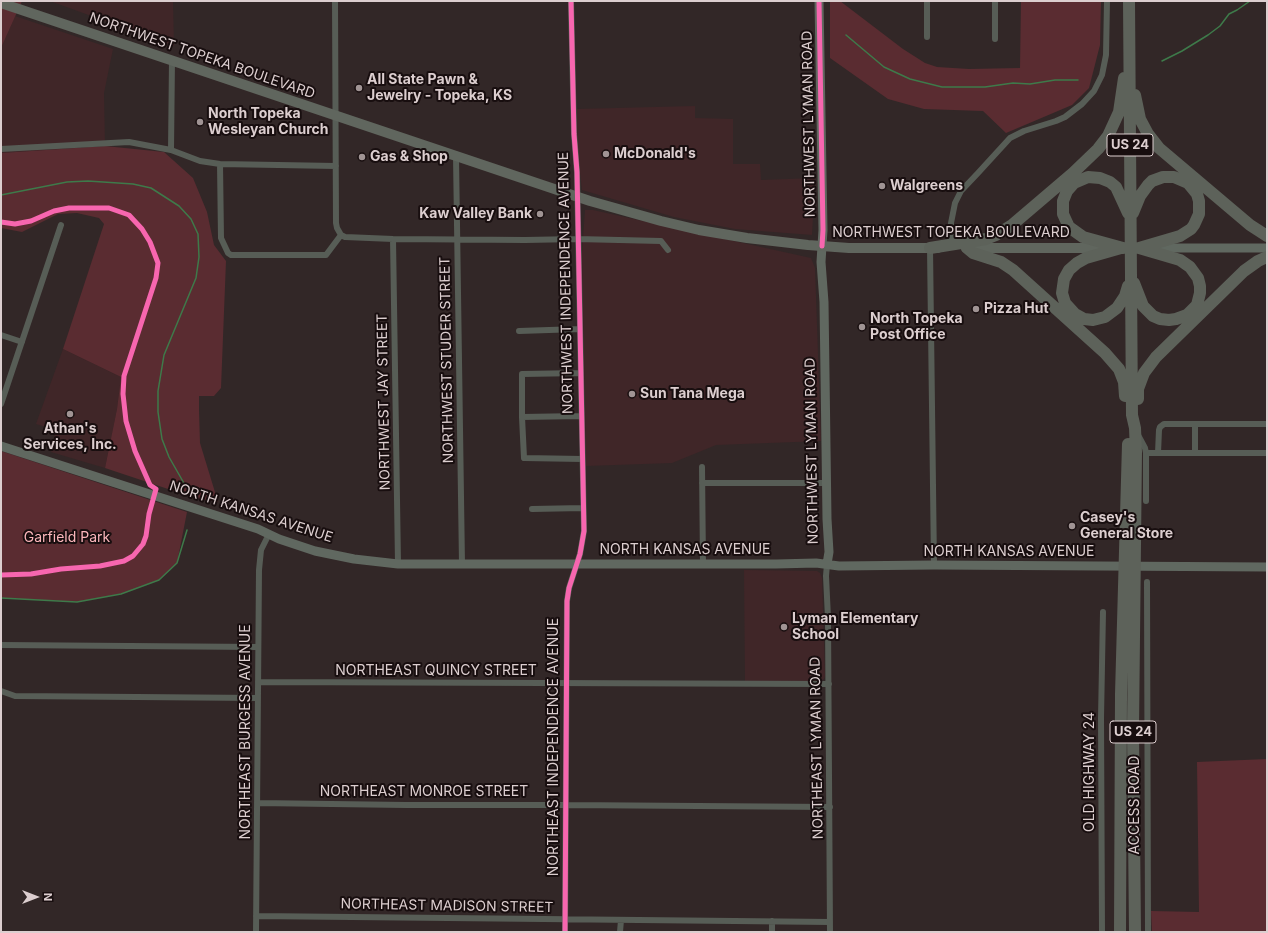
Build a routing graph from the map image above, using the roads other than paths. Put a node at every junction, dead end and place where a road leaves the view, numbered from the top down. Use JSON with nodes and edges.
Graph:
{"nodes":[{"id":1,"x":335,"y":1,"type":"edge"},
{"id":2,"x":571,"y":1,"type":"edge"},
{"id":3,"x":819,"y":1,"type":"edge"},
{"id":4,"x":927,"y":1,"type":"edge"},
{"id":5,"x":995,"y":1,"type":"edge"},
{"id":6,"x":1107,"y":1,"type":"edge"},
{"id":7,"x":1129,"y":1,"type":"edge"},
{"id":8,"x":1,"y":3,"type":"edge"},
{"id":9,"x":927,"y":37,"type":"dead end"},
{"id":10,"x":995,"y":39,"type":"dead end"},
{"id":11,"x":1130,"y":56,"type":"junction"},
{"id":12,"x":172,"y":60,"type":"junction"},
{"id":13,"x":1130,"y":70,"type":"junction"},
{"id":14,"x":335,"y":115,"type":"junction"},
{"id":15,"x":1,"y":149,"type":"edge"},
{"id":16,"x":171,"y":150,"type":"junction"},
{"id":17,"x":456,"y":156,"type":"junction"},
{"id":18,"x":220,"y":164,"type":"junction"},
{"id":19,"x":336,"y":166,"type":"junction"},
{"id":20,"x":577,"y":196,"type":"junction"},
{"id":21,"x":1131,"y":220,"type":"junction"},
{"id":22,"x":61,"y":225,"type":"dead end"},
{"id":23,"x":341,"y":235,"type":"junction"},
{"id":24,"x":1267,"y":236,"type":"edge"},
{"id":25,"x":393,"y":239,"type":"junction"},
{"id":26,"x":457,"y":239,"type":"junction"},
{"id":27,"x":577,"y":239,"type":"junction"},
{"id":28,"x":822,"y":246,"type":"junction"},
{"id":29,"x":952,"y":246,"type":"junction"},
{"id":30,"x":930,"y":248,"type":"junction"},
{"id":31,"x":967,"y":248,"type":"junction"},
{"id":32,"x":1123,"y":248,"type":"junction"},
{"id":33,"x":1139,"y":248,"type":"junction"},
{"id":34,"x":1267,"y":248,"type":"edge"},
{"id":35,"x":668,"y":250,"type":"dead end"},
{"id":36,"x":1267,"y":257,"type":"edge"},
{"id":37,"x":1131,"y":277,"type":"junction"},
{"id":38,"x":579,"y":329,"type":"junction"},
{"id":39,"x":519,"y":331,"type":"dead end"},
{"id":40,"x":1,"y":335,"type":"edge"},
{"id":41,"x":22,"y":342,"type":"junction"},
{"id":42,"x":580,"y":373,"type":"junction"},
{"id":43,"x":1,"y":404,"type":"edge"},
{"id":44,"x":581,"y":416,"type":"junction"},
{"id":45,"x":522,"y":417,"type":"junction"},
{"id":46,"x":1132,"y":423,"type":"junction"},
{"id":47,"x":1195,"y":424,"type":"junction"},
{"id":48,"x":1267,"y":424,"type":"edge"},
{"id":49,"x":1,"y":446,"type":"edge"},
{"id":50,"x":1146,"y":453,"type":"junction"},
{"id":51,"x":1158,"y":453,"type":"junction"},
{"id":52,"x":1195,"y":453,"type":"junction"},
{"id":53,"x":1267,"y":453,"type":"edge"},
{"id":54,"x":582,"y":459,"type":"junction"},
{"id":55,"x":702,"y":468,"type":"dead end"},
{"id":56,"x":702,"y":483,"type":"junction"},
{"id":57,"x":826,"y":483,"type":"junction"},
{"id":58,"x":1146,"y":501,"type":"dead end"},
{"id":59,"x":532,"y":508,"type":"dead end"},
{"id":60,"x":583,"y":508,"type":"junction"},
{"id":61,"x":269,"y":534,"type":"junction"},
{"id":62,"x":398,"y":564,"type":"junction"},
{"id":63,"x":462,"y":564,"type":"junction"},
{"id":64,"x":576,"y":564,"type":"junction"},
{"id":65,"x":703,"y":564,"type":"junction"},
{"id":66,"x":827,"y":564,"type":"junction"},
{"id":67,"x":934,"y":565,"type":"junction"},
{"id":68,"x":1130,"y":566,"type":"junction"},
{"id":69,"x":1267,"y":567,"type":"edge"},
{"id":70,"x":1147,"y":582,"type":"dead end"},
{"id":71,"x":1103,"y":612,"type":"dead end"},
{"id":72,"x":1,"y":645,"type":"edge"},
{"id":73,"x":258,"y":647,"type":"junction"},
{"id":74,"x":258,"y":682,"type":"junction"},
{"id":75,"x":567,"y":684,"type":"junction"},
{"id":76,"x":829,"y":684,"type":"junction"},
{"id":77,"x":1,"y":692,"type":"edge"},
{"id":78,"x":258,"y":698,"type":"junction"},
{"id":79,"x":257,"y":803,"type":"junction"},
{"id":80,"x":566,"y":805,"type":"junction"},
{"id":81,"x":830,"y":807,"type":"junction"},
{"id":82,"x":256,"y":916,"type":"junction"},
{"id":83,"x":566,"y":919,"type":"junction"},
{"id":84,"x":621,"y":920,"type":"junction"},
{"id":85,"x":772,"y":921,"type":"junction"},
{"id":86,"x":830,"y":922,"type":"junction"},
{"id":87,"x":256,"y":932,"type":"edge"},
{"id":88,"x":566,"y":932,"type":"edge"},
{"id":89,"x":620,"y":932,"type":"edge"},
{"id":90,"x":772,"y":932,"type":"edge"},
{"id":91,"x":830,"y":932,"type":"edge"},
{"id":92,"x":1102,"y":932,"type":"edge"},
{"id":93,"x":1120,"y":932,"type":"edge"},
{"id":94,"x":1135,"y":932,"type":"edge"},
{"id":95,"x":1148,"y":932,"type":"edge"}],
"edges":[{"from":1,"to":14,"type":"street"},
{"from":2,"to":20,"type":"street","name":"NORTHWEST INDEPENDENCE AVENUE"},
{"from":3,"to":28,"type":"main road","name":"NORTHWEST LYMAN ROAD"},
{"from":4,"to":9,"type":"street"},
{"from":5,"to":10,"type":"street"},
{"from":6,"to":29,"type":"street"},
{"from":7,"to":11,"type":"highway","number":"US 24"},
{"from":8,"to":12,"type":"main road","name":"NORTHWEST TOPEKA BOULEVARD"},
{"from":11,"to":13,"type":"highway","number":"US 24"},
{"from":11,"to":29,"type":"highway"},
{"from":12,"to":14,"type":"main road","name":"NORTHWEST TOPEKA BOULEVARD"},
{"from":12,"to":16,"type":"street"},
{"from":13,"to":21,"type":"highway","number":"US 24"},
{"from":13,"to":24,"type":"highway"},
{"from":14,"to":17,"type":"main road","name":"NORTHWEST TOPEKA BOULEVARD"},
{"from":14,"to":19,"type":"street"},
{"from":15,"to":16,"type":"street"},
{"from":16,"to":18,"type":"street"},
{"from":17,"to":20,"type":"main road","name":"NORTHWEST TOPEKA BOULEVARD"},
{"from":17,"to":26,"type":"street","name":"NORTHWEST STUDER STREET"},
{"from":18,"to":19,"type":"street"},
{"from":18,"to":23,"type":"street"},
{"from":19,"to":23,"type":"street"},
{"from":20,"to":27,"type":"street","name":"NORTHWEST INDEPENDENCE AVENUE"},
{"from":20,"to":28,"type":"main road","name":"NORTHWEST TOPEKA BOULEVARD"},
{"from":21,"to":32,"type":"highway"},
{"from":21,"to":33,"type":"highway"},
{"from":21,"to":37,"type":"highway","number":"US 24"},
{"from":22,"to":41,"type":"street"},
{"from":23,"to":25,"type":"street"},
{"from":25,"to":26,"type":"street"},
{"from":25,"to":62,"type":"street","name":"NORTHWEST JAY STREET"},
{"from":26,"to":27,"type":"street"},
{"from":26,"to":63,"type":"street","name":"NORTHWEST STUDER STREET"},
{"from":27,"to":35,"type":"street"},
{"from":27,"to":38,"type":"street","name":"NORTHWEST INDEPENDENCE AVENUE"},
{"from":28,"to":30,"type":"main road","name":"NORTHWEST TOPEKA BOULEVARD"},
{"from":28,"to":57,"type":"main road","name":"NORTHWEST LYMAN ROAD"},
{"from":29,"to":30,"type":"highway"},
{"from":29,"to":31,"type":"main road","name":"NORTHWEST TOPEKA BOULEVARD"},
{"from":30,"to":67,"type":"street"},
{"from":31,"to":32,"type":"main road","name":"NORTHWEST TOPEKA BOULEVARD"},
{"from":31,"to":46,"type":"highway"},
{"from":32,"to":33,"type":"main road","name":"NORTHWEST TOPEKA BOULEVARD"},
{"from":32,"to":37,"type":"highway"},
{"from":33,"to":34,"type":"main road","name":"NORTHWEST TOPEKA BOULEVARD"},
{"from":33,"to":37,"type":"highway"},
{"from":36,"to":46,"type":"highway"},
{"from":37,"to":46,"type":"highway","number":"US 24"},
{"from":38,"to":39,"type":"street"},
{"from":38,"to":42,"type":"street","name":"NORTHWEST INDEPENDENCE AVENUE"},
{"from":40,"to":41,"type":"street"},
{"from":41,"to":43,"type":"street"},
{"from":42,"to":44,"type":"street","name":"NORTHWEST INDEPENDENCE AVENUE"},
{"from":42,"to":45,"type":"street"},
{"from":44,"to":45,"type":"street"},
{"from":44,"to":54,"type":"street","name":"NORTHWEST INDEPENDENCE AVENUE"},
{"from":45,"to":54,"type":"street"},
{"from":46,"to":50,"type":"street"},
{"from":46,"to":68,"type":"highway","number":"US 24"},
{"from":47,"to":48,"type":"street"},
{"from":47,"to":51,"type":"street"},
{"from":47,"to":52,"type":"street"},
{"from":49,"to":61,"type":"main road","name":"NORTH KANSAS AVENUE"},
{"from":50,"to":51,"type":"street"},
{"from":50,"to":58,"type":"street"},
{"from":51,"to":52,"type":"street"},
{"from":52,"to":53,"type":"street"},
{"from":54,"to":60,"type":"street","name":"NORTHWEST INDEPENDENCE AVENUE"},
{"from":55,"to":56,"type":"street"},
{"from":56,"to":57,"type":"street"},
{"from":56,"to":65,"type":"street"},
{"from":57,"to":66,"type":"main road","name":"NORTHWEST LYMAN ROAD"},
{"from":59,"to":60,"type":"street"},
{"from":60,"to":64,"type":"street","name":"NORTHWEST INDEPENDENCE AVENUE"},
{"from":61,"to":62,"type":"main road","name":"NORTH KANSAS AVENUE"},
{"from":61,"to":73,"type":"street","name":"NORTHEAST BURGESS AVENUE"},
{"from":62,"to":63,"type":"main road","name":"NORTH KANSAS AVENUE"},
{"from":63,"to":64,"type":"main road","name":"NORTH KANSAS AVENUE"},
{"from":64,"to":65,"type":"main road","name":"NORTH KANSAS AVENUE"},
{"from":64,"to":75,"type":"street","name":"NORTHEAST INDEPENDENCE AVENUE"},
{"from":65,"to":66,"type":"main road","name":"NORTH KANSAS AVENUE"},
{"from":66,"to":67,"type":"main road","name":"NORTH KANSAS AVENUE"},
{"from":66,"to":76,"type":"street","name":"NORTHEAST LYMAN ROAD"},
{"from":67,"to":68,"type":"main road","name":"NORTH KANSAS AVENUE"},
{"from":68,"to":69,"type":"main road","name":"NORTH KANSAS AVENUE"},
{"from":68,"to":93,"type":"highway","number":"US 24"},
{"from":68,"to":94,"type":"highway","number":"US 24"},
{"from":70,"to":95,"type":"street","name":"ACCESS ROAD"},
{"from":71,"to":92,"type":"street","name":"OLD HIGHWAY 24"},
{"from":72,"to":73,"type":"street"},
{"from":73,"to":74,"type":"street","name":"NORTHEAST BURGESS AVENUE"},
{"from":74,"to":75,"type":"street","name":"NORTHEAST QUINCY STREET"},
{"from":74,"to":78,"type":"street","name":"NORTHEAST BURGESS AVENUE"},
{"from":75,"to":76,"type":"street","name":"NORTHEAST QUINCY STREET"},
{"from":75,"to":80,"type":"street","name":"NORTHEAST INDEPENDENCE AVENUE"},
{"from":76,"to":81,"type":"street","name":"NORTHEAST LYMAN ROAD"},
{"from":77,"to":78,"type":"street"},
{"from":78,"to":79,"type":"street","name":"NORTHEAST BURGESS AVENUE"},
{"from":79,"to":80,"type":"street","name":"NORTHEAST MONROE STREET"},
{"from":79,"to":82,"type":"street","name":"NORTHEAST BURGESS AVENUE"},
{"from":80,"to":81,"type":"street","name":"NORTHEAST MONROE STREET"},
{"from":80,"to":83,"type":"street","name":"NORTHEAST INDEPENDENCE AVENUE"},
{"from":81,"to":86,"type":"street","name":"NORTHEAST LYMAN ROAD"},
{"from":82,"to":83,"type":"street","name":"NORTHEAST MADISON STREET"},
{"from":82,"to":87,"type":"street","name":"NORTHEAST BURGESS AVENUE"},
{"from":83,"to":84,"type":"street","name":"NORTHEAST MADISON STREET"},
{"from":83,"to":88,"type":"street","name":"NORTHEAST INDEPENDENCE AVENUE"},
{"from":84,"to":85,"type":"street","name":"NORTHEAST MADISON STREET"},
{"from":84,"to":89,"type":"street"},
{"from":85,"to":86,"type":"street","name":"NORTHEAST MADISON STREET"},
{"from":85,"to":90,"type":"street"},
{"from":86,"to":91,"type":"street","name":"NORTHEAST LYMAN ROAD"}]}
